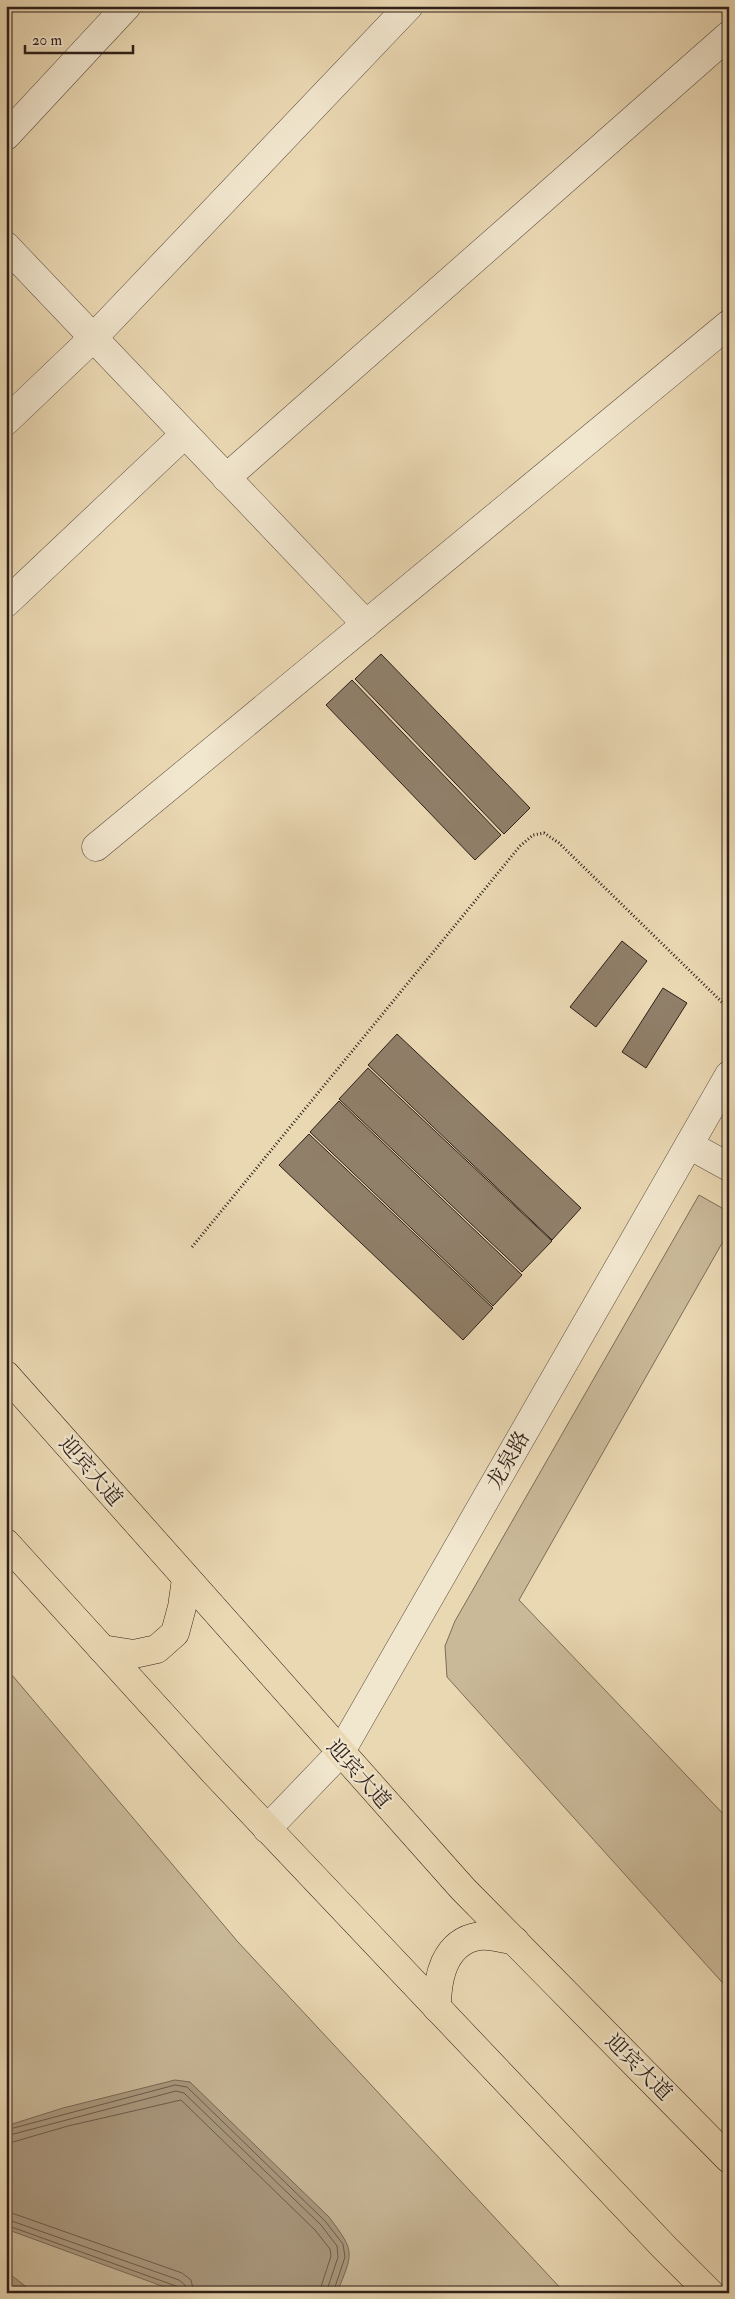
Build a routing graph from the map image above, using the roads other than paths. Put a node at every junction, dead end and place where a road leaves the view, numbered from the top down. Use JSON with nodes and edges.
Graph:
{"nodes":[{"id":1,"x":127,"y":6,"type":"edge"},
{"id":2,"x":410,"y":6,"type":"edge"},
{"id":3,"x":729,"y":35,"type":"edge"},
{"id":4,"x":6,"y":136,"type":"edge"},
{"id":5,"x":6,"y":246,"type":"edge"},
{"id":6,"x":729,"y":324,"type":"edge"},
{"id":7,"x":93,"y":338,"type":"junction"},
{"id":8,"x":6,"y":421,"type":"edge"},
{"id":9,"x":185,"y":434,"type":"junction"},
{"id":10,"x":226,"y":478,"type":"junction"},
{"id":11,"x":6,"y":603,"type":"edge"},
{"id":12,"x":366,"y":624,"type":"junction"},
{"id":13,"x":96,"y":847,"type":"dead end"},
{"id":14,"x":729,"y":1075,"type":"edge"},
{"id":15,"x":689,"y":1145,"type":"junction"},
{"id":16,"x":729,"y":1167,"type":"edge"},
{"id":17,"x":6,"y":1375,"type":"edge"},
{"id":18,"x":6,"y":1543,"type":"edge"},
{"id":19,"x":186,"y":1579,"type":"junction"},
{"id":20,"x":102,"y":1649,"type":"junction"},
{"id":21,"x":340,"y":1753,"type":"junction"},
{"id":22,"x":267,"y":1829,"type":"junction"},
{"id":23,"x":515,"y":1941,"type":"junction"},
{"id":24,"x":437,"y":2008,"type":"junction"},
{"id":25,"x":729,"y":2159,"type":"edge"},
{"id":26,"x":710,"y":2293,"type":"edge"}],
"edges":[{"from":1,"to":4,"type":"street"},
{"from":2,"to":7,"type":"street"},
{"from":3,"to":10,"type":"street"},
{"from":5,"to":7,"type":"street"},
{"from":6,"to":12,"type":"street"},
{"from":7,"to":8,"type":"street"},
{"from":7,"to":9,"type":"street"},
{"from":9,"to":10,"type":"street"},
{"from":9,"to":11,"type":"street"},
{"from":10,"to":12,"type":"street"},
{"from":12,"to":13,"type":"street"},
{"from":14,"to":15,"type":"street","name":"龙泉路"},
{"from":15,"to":16,"type":"street"},
{"from":15,"to":21,"type":"street","name":"龙泉路"},
{"from":17,"to":19,"type":"main road","name":"迎宾大道"},
{"from":18,"to":20,"type":"main road"},
{"from":19,"to":20,"type":"main road"},
{"from":19,"to":21,"type":"main road","name":"迎宾大道"},
{"from":20,"to":22,"type":"main road"},
{"from":21,"to":22,"type":"street","name":"龙泉路"},
{"from":21,"to":23,"type":"main road","name":"迎宾大道"},
{"from":22,"to":24,"type":"main road"},
{"from":23,"to":24,"type":"main road"},
{"from":23,"to":25,"type":"main road","name":"迎宾大道"},
{"from":24,"to":26,"type":"main road"}]}
